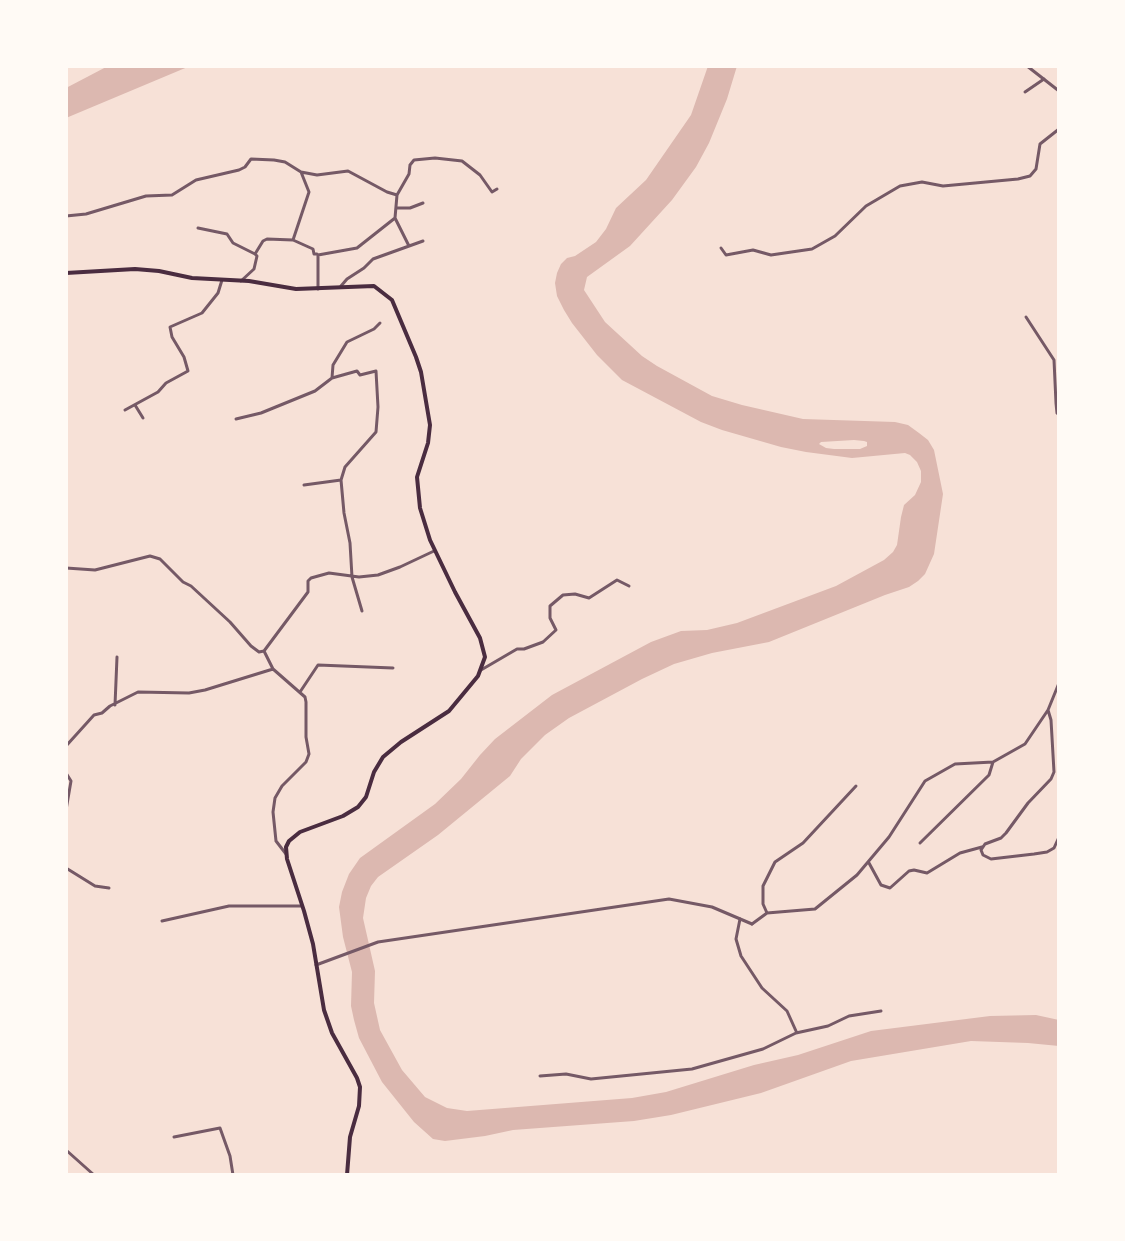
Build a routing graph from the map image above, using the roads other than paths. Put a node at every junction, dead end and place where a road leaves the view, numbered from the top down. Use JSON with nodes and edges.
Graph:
{"nodes":[{"id":1,"x":1027,"y":66,"type":"edge"},
{"id":2,"x":1044,"y":79,"type":"junction"},
{"id":3,"x":1059,"y":91,"type":"edge"},
{"id":4,"x":1025,"y":92,"type":"dead end"},
{"id":5,"x":1059,"y":129,"type":"edge"},
{"id":6,"x":301,"y":172,"type":"junction"},
{"id":7,"x":497,"y":189,"type":"dead end"},
{"id":8,"x":397,"y":195,"type":"junction"},
{"id":9,"x":423,"y":203,"type":"dead end"},
{"id":10,"x":396,"y":208,"type":"junction"},
{"id":11,"x":66,"y":216,"type":"edge"},
{"id":12,"x":395,"y":218,"type":"junction"},
{"id":13,"x":198,"y":228,"type":"dead end"},
{"id":14,"x":293,"y":240,"type":"junction"},
{"id":15,"x":423,"y":241,"type":"dead end"},
{"id":16,"x":409,"y":246,"type":"junction"},
{"id":17,"x":721,"y":248,"type":"dead end"},
{"id":18,"x":255,"y":254,"type":"junction"},
{"id":19,"x":318,"y":255,"type":"junction"},
{"id":20,"x":66,"y":273,"type":"edge"},
{"id":21,"x":222,"y":280,"type":"junction"},
{"id":22,"x":241,"y":281,"type":"junction"},
{"id":23,"x":341,"y":286,"type":"junction"},
{"id":24,"x":318,"y":289,"type":"junction"},
{"id":25,"x":1026,"y":317,"type":"dead end"},
{"id":26,"x":380,"y":323,"type":"dead end"},
{"id":27,"x":332,"y":378,"type":"junction"},
{"id":28,"x":135,"y":405,"type":"junction"},
{"id":29,"x":125,"y":410,"type":"dead end"},
{"id":30,"x":1059,"y":415,"type":"edge"},
{"id":31,"x":143,"y":418,"type":"dead end"},
{"id":32,"x":236,"y":419,"type":"dead end"},
{"id":33,"x":341,"y":480,"type":"junction"},
{"id":34,"x":304,"y":485,"type":"dead end"},
{"id":35,"x":434,"y":551,"type":"junction"},
{"id":36,"x":66,"y":568,"type":"edge"},
{"id":37,"x":352,"y":577,"type":"junction"},
{"id":38,"x":629,"y":586,"type":"dead end"},
{"id":39,"x":362,"y":611,"type":"dead end"},
{"id":40,"x":264,"y":651,"type":"junction"},
{"id":41,"x":117,"y":657,"type":"dead end"},
{"id":42,"x":393,"y":668,"type":"dead end"},
{"id":43,"x":273,"y":669,"type":"junction"},
{"id":44,"x":481,"y":670,"type":"junction"},
{"id":45,"x":1059,"y":683,"type":"edge"},
{"id":46,"x":299,"y":693,"type":"junction"},
{"id":47,"x":115,"y":705,"type":"junction"},
{"id":48,"x":1048,"y":710,"type":"junction"},
{"id":49,"x":66,"y":746,"type":"edge"},
{"id":50,"x":993,"y":762,"type":"junction"},
{"id":51,"x":66,"y":773,"type":"edge"},
{"id":52,"x":856,"y":786,"type":"dead end"},
{"id":53,"x":66,"y":810,"type":"edge"},
{"id":54,"x":1059,"y":837,"type":"edge"},
{"id":55,"x":920,"y":843,"type":"dead end"},
{"id":56,"x":982,"y":847,"type":"junction"},
{"id":57,"x":1057,"y":847,"type":"edge"},
{"id":58,"x":286,"y":854,"type":"junction"},
{"id":59,"x":868,"y":862,"type":"junction"},
{"id":60,"x":66,"y":868,"type":"edge"},
{"id":61,"x":109,"y":888,"type":"dead end"},
{"id":62,"x":302,"y":906,"type":"junction"},
{"id":63,"x":767,"y":913,"type":"junction"},
{"id":64,"x":740,"y":919,"type":"junction"},
{"id":65,"x":162,"y":921,"type":"dead end"},
{"id":66,"x":316,"y":965,"type":"junction"},
{"id":67,"x":881,"y":1011,"type":"dead end"},
{"id":68,"x":796,"y":1033,"type":"junction"},
{"id":69,"x":540,"y":1076,"type":"dead end"},
{"id":70,"x":174,"y":1137,"type":"dead end"},
{"id":71,"x":66,"y":1150,"type":"edge"},
{"id":72,"x":94,"y":1175,"type":"edge"},
{"id":73,"x":233,"y":1175,"type":"edge"},
{"id":74,"x":347,"y":1175,"type":"edge"}],
"edges":[{"from":1,"to":2,"type":"street"},
{"from":2,"to":3,"type":"street"},
{"from":2,"to":4,"type":"street"},
{"from":5,"to":17,"type":"street"},
{"from":6,"to":8,"type":"street"},
{"from":6,"to":11,"type":"street"},
{"from":6,"to":14,"type":"street"},
{"from":7,"to":8,"type":"street"},
{"from":8,"to":10,"type":"street"},
{"from":9,"to":10,"type":"street"},
{"from":10,"to":12,"type":"street"},
{"from":12,"to":16,"type":"street"},
{"from":12,"to":19,"type":"street"},
{"from":13,"to":18,"type":"street"},
{"from":14,"to":18,"type":"street"},
{"from":14,"to":19,"type":"street"},
{"from":15,"to":16,"type":"street"},
{"from":16,"to":23,"type":"street"},
{"from":18,"to":22,"type":"street"},
{"from":19,"to":24,"type":"street"},
{"from":20,"to":21,"type":"main road"},
{"from":21,"to":22,"type":"main road"},
{"from":21,"to":28,"type":"street"},
{"from":22,"to":24,"type":"main road"},
{"from":23,"to":24,"type":"main road"},
{"from":23,"to":35,"type":"main road"},
{"from":25,"to":30,"type":"street"},
{"from":26,"to":27,"type":"street"},
{"from":27,"to":32,"type":"street"},
{"from":27,"to":33,"type":"street"},
{"from":28,"to":29,"type":"street"},
{"from":28,"to":31,"type":"street"},
{"from":33,"to":34,"type":"street"},
{"from":33,"to":37,"type":"street"},
{"from":35,"to":37,"type":"street"},
{"from":35,"to":44,"type":"main road"},
{"from":36,"to":40,"type":"street"},
{"from":37,"to":39,"type":"street"},
{"from":37,"to":40,"type":"street"},
{"from":38,"to":44,"type":"street"},
{"from":40,"to":43,"type":"street"},
{"from":41,"to":47,"type":"street"},
{"from":42,"to":46,"type":"street"},
{"from":43,"to":46,"type":"street"},
{"from":43,"to":47,"type":"street"},
{"from":44,"to":58,"type":"main road"},
{"from":45,"to":48,"type":"street"},
{"from":46,"to":58,"type":"street"},
{"from":47,"to":49,"type":"street"},
{"from":48,"to":50,"type":"street"},
{"from":48,"to":56,"type":"street"},
{"from":50,"to":55,"type":"street"},
{"from":50,"to":59,"type":"street"},
{"from":51,"to":53,"type":"street"},
{"from":52,"to":63,"type":"street"},
{"from":54,"to":57,"type":"street"},
{"from":56,"to":57,"type":"street"},
{"from":56,"to":59,"type":"street"},
{"from":58,"to":62,"type":"main road"},
{"from":59,"to":63,"type":"street"},
{"from":60,"to":61,"type":"street"},
{"from":62,"to":65,"type":"street"},
{"from":62,"to":66,"type":"main road"},
{"from":63,"to":64,"type":"street"},
{"from":64,"to":66,"type":"street"},
{"from":64,"to":68,"type":"street"},
{"from":66,"to":74,"type":"main road"},
{"from":67,"to":68,"type":"street"},
{"from":68,"to":69,"type":"street"},
{"from":70,"to":73,"type":"street"},
{"from":71,"to":72,"type":"street"}]}
